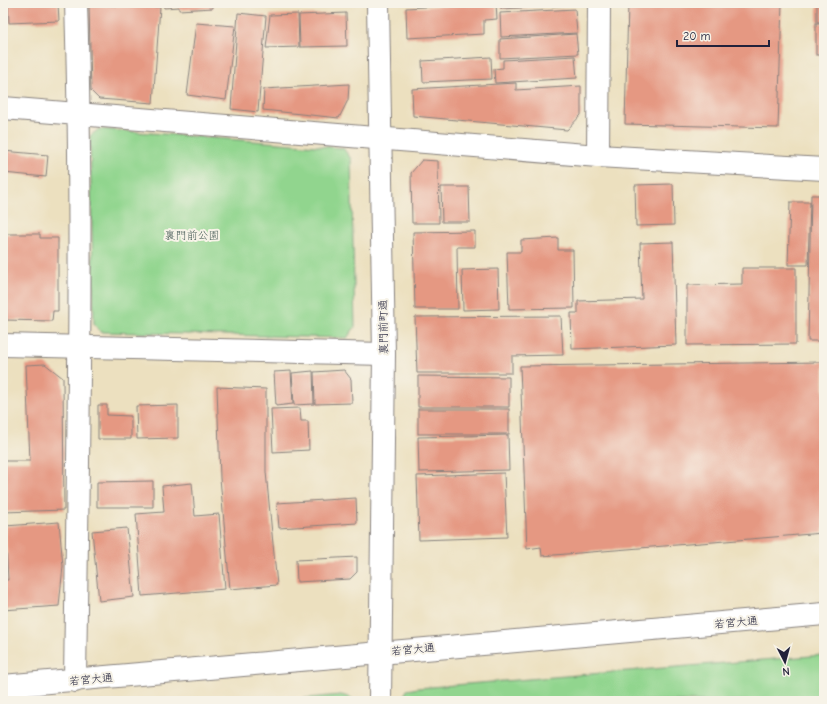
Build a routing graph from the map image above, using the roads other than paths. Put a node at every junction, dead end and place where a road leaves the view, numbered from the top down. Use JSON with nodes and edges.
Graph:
{"nodes":[{"id":1,"x":76,"y":3,"type":"edge"},
{"id":2,"x":378,"y":3,"type":"edge"},
{"id":3,"x":599,"y":3,"type":"edge"},
{"id":4,"x":3,"y":108,"type":"edge"},
{"id":5,"x":79,"y":115,"type":"junction"},
{"id":6,"x":379,"y":138,"type":"junction"},
{"id":7,"x":598,"y":156,"type":"junction"},
{"id":8,"x":824,"y":169,"type":"edge"},
{"id":9,"x":3,"y":345,"type":"edge"},
{"id":10,"x":80,"y":347,"type":"junction"},
{"id":11,"x":384,"y":354,"type":"junction"},
{"id":12,"x":824,"y":614,"type":"edge"},
{"id":13,"x":381,"y":652,"type":"junction"},
{"id":14,"x":75,"y":681,"type":"junction"},
{"id":15,"x":3,"y":686,"type":"edge"},
{"id":16,"x":380,"y":701,"type":"edge"}],
"edges":[{"from":1,"to":5,"type":"street"},
{"from":2,"to":6,"type":"street","name":"裏門前町通"},
{"from":3,"to":7,"type":"street"},
{"from":4,"to":5,"type":"street"},
{"from":5,"to":6,"type":"street"},
{"from":5,"to":10,"type":"street"},
{"from":6,"to":7,"type":"street"},
{"from":6,"to":11,"type":"street","name":"裏門前町通"},
{"from":7,"to":8,"type":"street"},
{"from":9,"to":10,"type":"street"},
{"from":10,"to":11,"type":"street"},
{"from":10,"to":14,"type":"street"},
{"from":11,"to":13,"type":"street","name":"裏門前町通"},
{"from":12,"to":13,"type":"street","name":"若宮大通"},
{"from":13,"to":14,"type":"street","name":"若宮大通"},
{"from":13,"to":16,"type":"street","name":"裏門前町通"},
{"from":14,"to":15,"type":"street","name":"若宮大通"}]}
